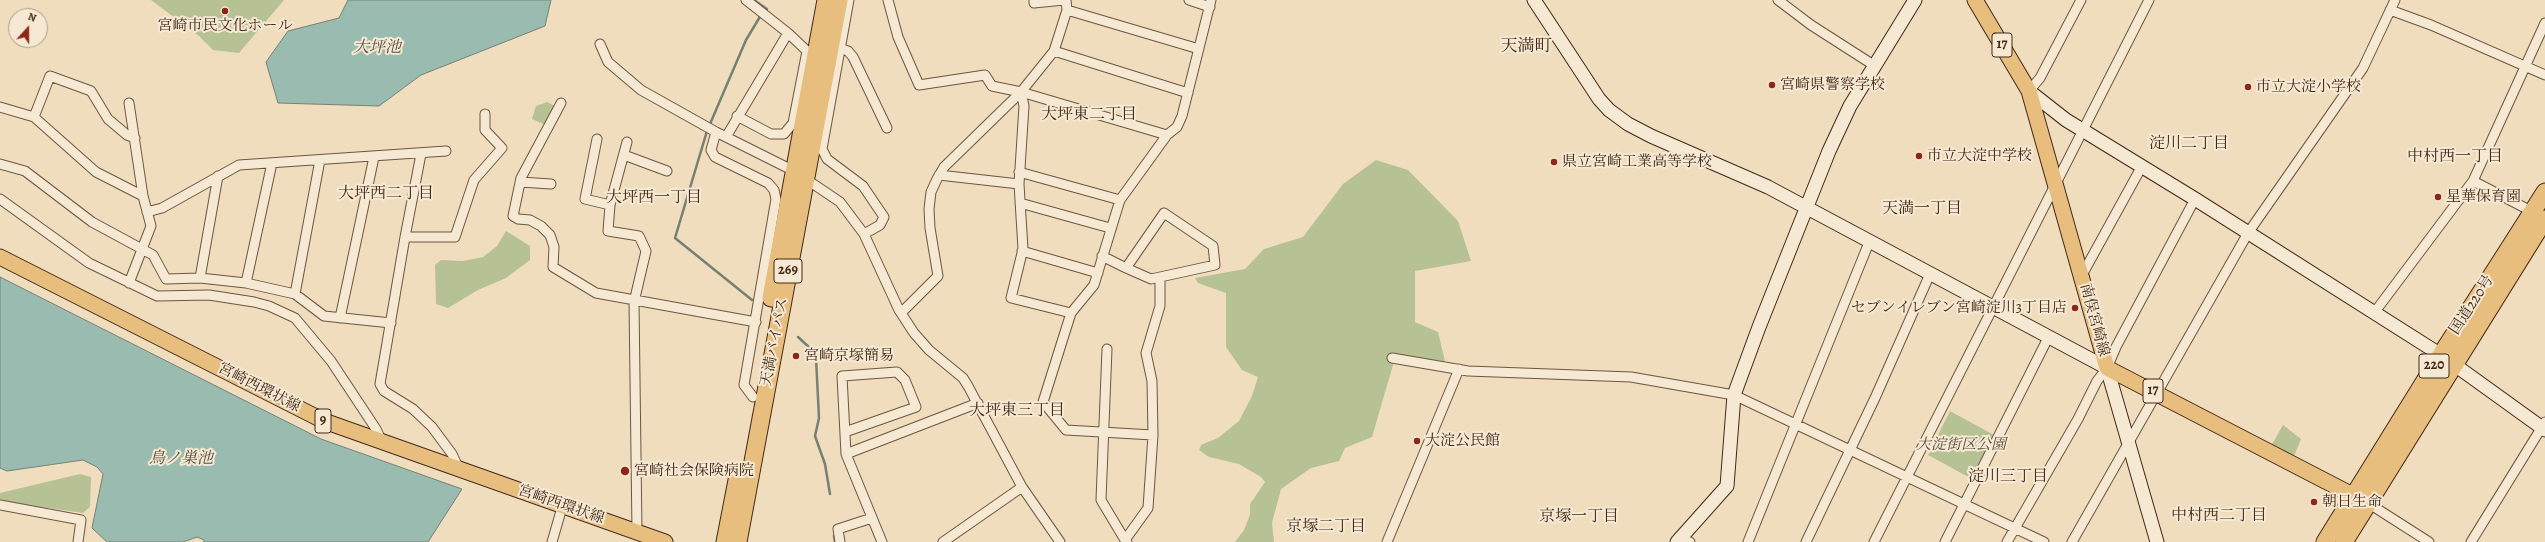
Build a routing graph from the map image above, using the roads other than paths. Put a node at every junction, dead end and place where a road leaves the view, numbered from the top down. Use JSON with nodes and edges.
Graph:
{"nodes":[{"id":1,"x":746,"y":0,"type":"edge"},
{"id":2,"x":826,"y":0,"type":"edge"},
{"id":3,"x":839,"y":0,"type":"edge"},
{"id":4,"x":849,"y":0,"type":"edge"},
{"id":5,"x":888,"y":0,"type":"edge"},
{"id":6,"x":1034,"y":0,"type":"edge"},
{"id":7,"x":1065,"y":0,"type":"edge"},
{"id":8,"x":1189,"y":0,"type":"edge"},
{"id":9,"x":1534,"y":0,"type":"edge"},
{"id":10,"x":1778,"y":0,"type":"edge"},
{"id":11,"x":1915,"y":0,"type":"edge"},
{"id":12,"x":1975,"y":0,"type":"edge"},
{"id":13,"x":2081,"y":0,"type":"edge"},
{"id":14,"x":2149,"y":0,"type":"edge"},
{"id":15,"x":2395,"y":0,"type":"edge"},
{"id":16,"x":1211,"y":3,"type":"edge"},
{"id":17,"x":1067,"y":10,"type":"junction"},
{"id":18,"x":2390,"y":10,"type":"junction"},
{"id":19,"x":2545,"y":23,"type":"edge"},
{"id":20,"x":788,"y":33,"type":"junction"},
{"id":21,"x":600,"y":44,"type":"dead end"},
{"id":22,"x":839,"y":48,"type":"junction"},
{"id":23,"x":1200,"y":49,"type":"junction"},
{"id":24,"x":812,"y":51,"type":"junction"},
{"id":25,"x":1054,"y":51,"type":"junction"},
{"id":26,"x":1875,"y":66,"type":"junction"},
{"id":27,"x":2527,"y":66,"type":"junction"},
{"id":28,"x":2545,"y":75,"type":"edge"},
{"id":29,"x":2029,"y":91,"type":"junction"},
{"id":30,"x":1021,"y":92,"type":"junction"},
{"id":31,"x":1188,"y":93,"type":"junction"},
{"id":32,"x":129,"y":102,"type":"dead end"},
{"id":33,"x":560,"y":103,"type":"dead end"},
{"id":34,"x":0,"y":107,"type":"edge"},
{"id":35,"x":485,"y":114,"type":"dead end"},
{"id":36,"x":737,"y":116,"type":"junction"},
{"id":37,"x":34,"y":117,"type":"junction"},
{"id":38,"x":886,"y":128,"type":"dead end"},
{"id":39,"x":711,"y":130,"type":"junction"},
{"id":40,"x":2082,"y":131,"type":"junction"},
{"id":41,"x":1167,"y":135,"type":"junction"},
{"id":42,"x":135,"y":138,"type":"junction"},
{"id":43,"x":726,"y":138,"type":"junction"},
{"id":44,"x":597,"y":139,"type":"dead end"},
{"id":45,"x":627,"y":142,"type":"dead end"},
{"id":46,"x":446,"y":151,"type":"dead end"},
{"id":47,"x":421,"y":154,"type":"junction"},
{"id":48,"x":624,"y":155,"type":"junction"},
{"id":49,"x":374,"y":157,"type":"junction"},
{"id":50,"x":320,"y":160,"type":"junction"},
{"id":51,"x":272,"y":163,"type":"junction"},
{"id":52,"x":0,"y":164,"type":"edge"},
{"id":53,"x":2142,"y":166,"type":"junction"},
{"id":54,"x":667,"y":171,"type":"dead end"},
{"id":55,"x":1019,"y":172,"type":"junction"},
{"id":56,"x":800,"y":174,"type":"junction"},
{"id":57,"x":939,"y":175,"type":"junction"},
{"id":58,"x":218,"y":176,"type":"junction"},
{"id":59,"x":2473,"y":181,"type":"junction"},
{"id":60,"x":520,"y":182,"type":"junction"},
{"id":61,"x":551,"y":184,"type":"dead end"},
{"id":62,"x":1019,"y":184,"type":"junction"},
{"id":63,"x":2055,"y":185,"type":"junction"},
{"id":64,"x":2545,"y":192,"type":"edge"},
{"id":65,"x":143,"y":196,"type":"junction"},
{"id":66,"x":0,"y":199,"type":"edge"},
{"id":67,"x":2195,"y":199,"type":"junction"},
{"id":68,"x":1120,"y":200,"type":"junction"},
{"id":69,"x":1020,"y":203,"type":"junction"},
{"id":70,"x":610,"y":205,"type":"junction"},
{"id":71,"x":1806,"y":208,"type":"junction"},
{"id":72,"x":147,"y":212,"type":"junction"},
{"id":73,"x":2541,"y":216,"type":"edge"},
{"id":74,"x":1110,"y":228,"type":"junction"},
{"id":75,"x":2248,"y":233,"type":"junction"},
{"id":76,"x":864,"y":234,"type":"junction"},
{"id":77,"x":405,"y":236,"type":"junction"},
{"id":78,"x":1870,"y":240,"type":"junction"},
{"id":79,"x":143,"y":249,"type":"junction"},
{"id":80,"x":1022,"y":251,"type":"junction"},
{"id":81,"x":1102,"y":256,"type":"junction"},
{"id":82,"x":0,"y":257,"type":"edge"},
{"id":83,"x":1126,"y":268,"type":"junction"},
{"id":84,"x":1098,"y":273,"type":"junction"},
{"id":85,"x":1930,"y":274,"type":"junction"},
{"id":86,"x":2082,"y":275,"type":"junction"},
{"id":87,"x":200,"y":278,"type":"junction"},
{"id":88,"x":1160,"y":278,"type":"junction"},
{"id":89,"x":129,"y":283,"type":"junction"},
{"id":90,"x":246,"y":283,"type":"junction"},
{"id":91,"x":295,"y":294,"type":"junction"},
{"id":92,"x":634,"y":302,"type":"junction"},
{"id":93,"x":1993,"y":306,"type":"junction"},
{"id":94,"x":901,"y":313,"type":"junction"},
{"id":95,"x":2374,"y":313,"type":"junction"},
{"id":96,"x":1071,"y":314,"type":"junction"},
{"id":97,"x":340,"y":318,"type":"junction"},
{"id":98,"x":391,"y":322,"type":"junction"},
{"id":99,"x":756,"y":322,"type":"junction"},
{"id":100,"x":2049,"y":336,"type":"junction"},
{"id":101,"x":1107,"y":350,"type":"dead end"},
{"id":102,"x":1392,"y":358,"type":"dead end"},
{"id":103,"x":2447,"y":359,"type":"junction"},
{"id":104,"x":2107,"y":368,"type":"junction"},
{"id":105,"x":1459,"y":369,"type":"junction"},
{"id":106,"x":2156,"y":392,"type":"junction"},
{"id":107,"x":1734,"y":395,"type":"junction"},
{"id":108,"x":753,"y":397,"type":"junction"},
{"id":109,"x":978,"y":403,"type":"junction"},
{"id":110,"x":1795,"y":423,"type":"junction"},
{"id":111,"x":2544,"y":426,"type":"edge"},
{"id":112,"x":845,"y":432,"type":"junction"},
{"id":113,"x":1104,"y":432,"type":"junction"},
{"id":114,"x":1154,"y":435,"type":"junction"},
{"id":115,"x":382,"y":442,"type":"junction"},
{"id":116,"x":2130,"y":442,"type":"junction"},
{"id":117,"x":1850,"y":449,"type":"junction"},
{"id":118,"x":846,"y":454,"type":"junction"},
{"id":119,"x":459,"y":470,"type":"junction"},
{"id":120,"x":1908,"y":476,"type":"junction"},
{"id":121,"x":1022,"y":487,"type":"junction"},
{"id":122,"x":2361,"y":499,"type":"junction"},
{"id":123,"x":563,"y":504,"type":"junction"},
{"id":124,"x":1964,"y":504,"type":"junction"},
{"id":125,"x":0,"y":505,"type":"edge"},
{"id":126,"x":872,"y":518,"type":"junction"},
{"id":127,"x":2014,"y":529,"type":"junction"},
{"id":128,"x":637,"y":532,"type":"junction"},
{"id":129,"x":1682,"y":540,"type":"edge"},
{"id":130,"x":1126,"y":541,"type":"edge"},
{"id":131,"x":78,"y":542,"type":"edge"},
{"id":132,"x":552,"y":542,"type":"edge"},
{"id":133,"x":665,"y":542,"type":"edge"},
{"id":134,"x":726,"y":542,"type":"edge"},
{"id":135,"x":738,"y":542,"type":"edge"},
{"id":136,"x":840,"y":542,"type":"edge"},
{"id":137,"x":882,"y":542,"type":"edge"},
{"id":138,"x":943,"y":542,"type":"edge"},
{"id":139,"x":1060,"y":542,"type":"edge"},
{"id":140,"x":1388,"y":542,"type":"edge"},
{"id":141,"x":1748,"y":542,"type":"edge"},
{"id":142,"x":1806,"y":542,"type":"edge"},
{"id":143,"x":1874,"y":542,"type":"edge"},
{"id":144,"x":1945,"y":542,"type":"edge"},
{"id":145,"x":2007,"y":542,"type":"edge"},
{"id":146,"x":2044,"y":542,"type":"edge"},
{"id":147,"x":2072,"y":542,"type":"edge"},
{"id":148,"x":2157,"y":542,"type":"edge"},
{"id":149,"x":2325,"y":542,"type":"edge"},
{"id":150,"x":2344,"y":542,"type":"edge"},
{"id":151,"x":2429,"y":542,"type":"edge"},
{"id":152,"x":2471,"y":542,"type":"edge"}],
"edges":[{"from":1,"to":20,"type":"street"},
{"from":2,"to":24,"type":"highway","name":"天満バイパス","number":"269"},
{"from":3,"to":56,"type":"highway","name":"天満バイパス","number":"269"},
{"from":4,"to":22,"type":"street"},
{"from":5,"to":30,"type":"street"},
{"from":6,"to":7,"type":"street"},
{"from":7,"to":17,"type":"street"},
{"from":8,"to":16,"type":"street"},
{"from":9,"to":71,"type":"street"},
{"from":10,"to":26,"type":"street"},
{"from":11,"to":26,"type":"street"},
{"from":12,"to":29,"type":"main road","name":"南俣宮崎線","number":"17"},
{"from":13,"to":29,"type":"street"},
{"from":14,"to":40,"type":"street"},
{"from":15,"to":18,"type":"street"},
{"from":16,"to":23,"type":"street"},
{"from":17,"to":23,"type":"street"},
{"from":17,"to":25,"type":"street"},
{"from":18,"to":27,"type":"street"},
{"from":18,"to":75,"type":"street"},
{"from":19,"to":27,"type":"street"},
{"from":20,"to":24,"type":"street"},
{"from":20,"to":36,"type":"street"},
{"from":21,"to":39,"type":"street"},
{"from":22,"to":38,"type":"street"},
{"from":22,"to":76,"type":"street"},
{"from":23,"to":31,"type":"street"},
{"from":24,"to":36,"type":"street"},
{"from":24,"to":56,"type":"highway","name":"天満バイパス","number":"269"},
{"from":25,"to":30,"type":"street"},
{"from":25,"to":31,"type":"street"},
{"from":26,"to":71,"type":"street"},
{"from":27,"to":28,"type":"street"},
{"from":27,"to":59,"type":"street"},
{"from":29,"to":40,"type":"street"},
{"from":29,"to":63,"type":"main road","name":"南俣宮崎線","number":"17"},
{"from":30,"to":41,"type":"street"},
{"from":30,"to":55,"type":"street"},
{"from":30,"to":57,"type":"street"},
{"from":31,"to":41,"type":"street"},
{"from":32,"to":42,"type":"street"},
{"from":33,"to":60,"type":"street"},
{"from":34,"to":37,"type":"street"},
{"from":35,"to":77,"type":"street"},
{"from":36,"to":43,"type":"street"},
{"from":37,"to":42,"type":"street"},
{"from":37,"to":65,"type":"street"},
{"from":39,"to":43,"type":"street"},
{"from":39,"to":99,"type":"street"},
{"from":40,"to":53,"type":"street"},
{"from":40,"to":63,"type":"street"},
{"from":41,"to":68,"type":"street"},
{"from":42,"to":65,"type":"street"},
{"from":43,"to":56,"type":"street"},
{"from":44,"to":70,"type":"street"},
{"from":45,"to":48,"type":"street"},
{"from":46,"to":47,"type":"street"},
{"from":47,"to":49,"type":"street"},
{"from":47,"to":77,"type":"street"},
{"from":48,"to":54,"type":"street"},
{"from":48,"to":70,"type":"street"},
{"from":49,"to":50,"type":"street"},
{"from":49,"to":97,"type":"street"},
{"from":50,"to":51,"type":"street"},
{"from":50,"to":91,"type":"street"},
{"from":51,"to":58,"type":"street"},
{"from":51,"to":90,"type":"street"},
{"from":52,"to":79,"type":"street"},
{"from":53,"to":67,"type":"street"},
{"from":53,"to":86,"type":"street"},
{"from":55,"to":62,"type":"street"},
{"from":55,"to":68,"type":"street"},
{"from":56,"to":76,"type":"street"},
{"from":56,"to":108,"type":"highway","name":"天満バイパス","number":"269"},
{"from":56,"to":135,"type":"highway","name":"天満バイパス","number":"269"},
{"from":57,"to":62,"type":"street"},
{"from":57,"to":94,"type":"street"},
{"from":58,"to":72,"type":"street"},
{"from":58,"to":87,"type":"street"},
{"from":59,"to":73,"type":"street"},
{"from":59,"to":95,"type":"street"},
{"from":60,"to":61,"type":"street"},
{"from":60,"to":92,"type":"street"},
{"from":62,"to":69,"type":"street"},
{"from":63,"to":86,"type":"main road","name":"南俣宮崎線","number":"17"},
{"from":63,"to":93,"type":"street"},
{"from":64,"to":73,"type":"highway","name":"国道220号","number":"220"},
{"from":65,"to":72,"type":"street"},
{"from":66,"to":89,"type":"street"},
{"from":67,"to":75,"type":"street"},
{"from":67,"to":104,"type":"street"},
{"from":68,"to":74,"type":"street"},
{"from":69,"to":74,"type":"street"},
{"from":69,"to":80,"type":"street"},
{"from":70,"to":92,"type":"street"},
{"from":71,"to":78,"type":"street"},
{"from":71,"to":107,"type":"street"},
{"from":72,"to":79,"type":"street"},
{"from":73,"to":103,"type":"highway","name":"国道220号","number":"220"},
{"from":74,"to":81,"type":"street"},
{"from":75,"to":95,"type":"street"},
{"from":75,"to":106,"type":"street"},
{"from":76,"to":94,"type":"street"},
{"from":77,"to":98,"type":"street"},
{"from":78,"to":85,"type":"street"},
{"from":78,"to":110,"type":"street"},
{"from":79,"to":87,"type":"street"},
{"from":79,"to":89,"type":"street"},
{"from":80,"to":84,"type":"street"},
{"from":80,"to":96,"type":"street"},
{"from":81,"to":83,"type":"street"},
{"from":81,"to":84,"type":"street"},
{"from":82,"to":115,"type":"main road","name":"宮崎西環状線","number":"9"},
{"from":83,"to":88,"type":"street"},
{"from":83,"to":88,"type":"street"},
{"from":84,"to":96,"type":"street"},
{"from":85,"to":93,"type":"street"},
{"from":85,"to":117,"type":"street"},
{"from":86,"to":104,"type":"main road","name":"南俣宮崎線","number":"17"},
{"from":87,"to":90,"type":"street"},
{"from":88,"to":114,"type":"street"},
{"from":89,"to":115,"type":"street"},
{"from":90,"to":91,"type":"street"},
{"from":91,"to":97,"type":"street"},
{"from":92,"to":99,"type":"street"},
{"from":92,"to":128,"type":"street"},
{"from":93,"to":100,"type":"street"},
{"from":93,"to":120,"type":"street"},
{"from":94,"to":109,"type":"street"},
{"from":95,"to":103,"type":"street"},
{"from":96,"to":113,"type":"street"},
{"from":97,"to":98,"type":"street"},
{"from":98,"to":119,"type":"street"},
{"from":99,"to":108,"type":"street"},
{"from":100,"to":104,"type":"street"},
{"from":100,"to":124,"type":"street"},
{"from":101,"to":113,"type":"street"},
{"from":102,"to":105,"type":"street"},
{"from":103,"to":111,"type":"street"},
{"from":103,"to":122,"type":"highway","name":"国道220号","number":"220"},
{"from":104,"to":106,"type":"main road","name":"南俣宮崎線","number":"17"},
{"from":104,"to":116,"type":"street"},
{"from":104,"to":127,"type":"street"},
{"from":105,"to":107,"type":"street"},
{"from":105,"to":140,"type":"street"},
{"from":106,"to":116,"type":"street"},
{"from":106,"to":122,"type":"main road","name":"南俣宮崎線","number":"17"},
{"from":107,"to":110,"type":"street"},
{"from":107,"to":129,"type":"street"},
{"from":108,"to":134,"type":"highway","name":"天満バイパス","number":"269"},
{"from":109,"to":118,"type":"street"},
{"from":109,"to":121,"type":"street"},
{"from":110,"to":117,"type":"street"},
{"from":110,"to":141,"type":"street"},
{"from":111,"to":152,"type":"street"},
{"from":112,"to":112,"type":"street"},
{"from":112,"to":118,"type":"street"},
{"from":113,"to":114,"type":"street"},
{"from":113,"to":130,"type":"street"},
{"from":114,"to":130,"type":"street"},
{"from":115,"to":119,"type":"main road","name":"宮崎西環状線","number":"9"},
{"from":116,"to":147,"type":"street"},
{"from":116,"to":148,"type":"street"},
{"from":117,"to":120,"type":"street"},
{"from":117,"to":142,"type":"street"},
{"from":118,"to":126,"type":"street"},
{"from":119,"to":123,"type":"main road","name":"宮崎西環状線","number":"9"},
{"from":120,"to":124,"type":"street"},
{"from":120,"to":143,"type":"street"},
{"from":121,"to":138,"type":"street"},
{"from":121,"to":139,"type":"street"},
{"from":122,"to":149,"type":"highway","name":"国道220号","number":"220"},
{"from":122,"to":150,"type":"highway","name":"国道220号","number":"220"},
{"from":122,"to":151,"type":"street"},
{"from":123,"to":128,"type":"main road","name":"宮崎西環状線","number":"9"},
{"from":123,"to":132,"type":"street"},
{"from":124,"to":127,"type":"street"},
{"from":124,"to":144,"type":"street"},
{"from":125,"to":131,"type":"street"},
{"from":126,"to":136,"type":"street"},
{"from":126,"to":137,"type":"street"},
{"from":127,"to":145,"type":"street"},
{"from":127,"to":146,"type":"street"},
{"from":128,"to":133,"type":"main road","name":"宮崎西環状線","number":"9"}]}
